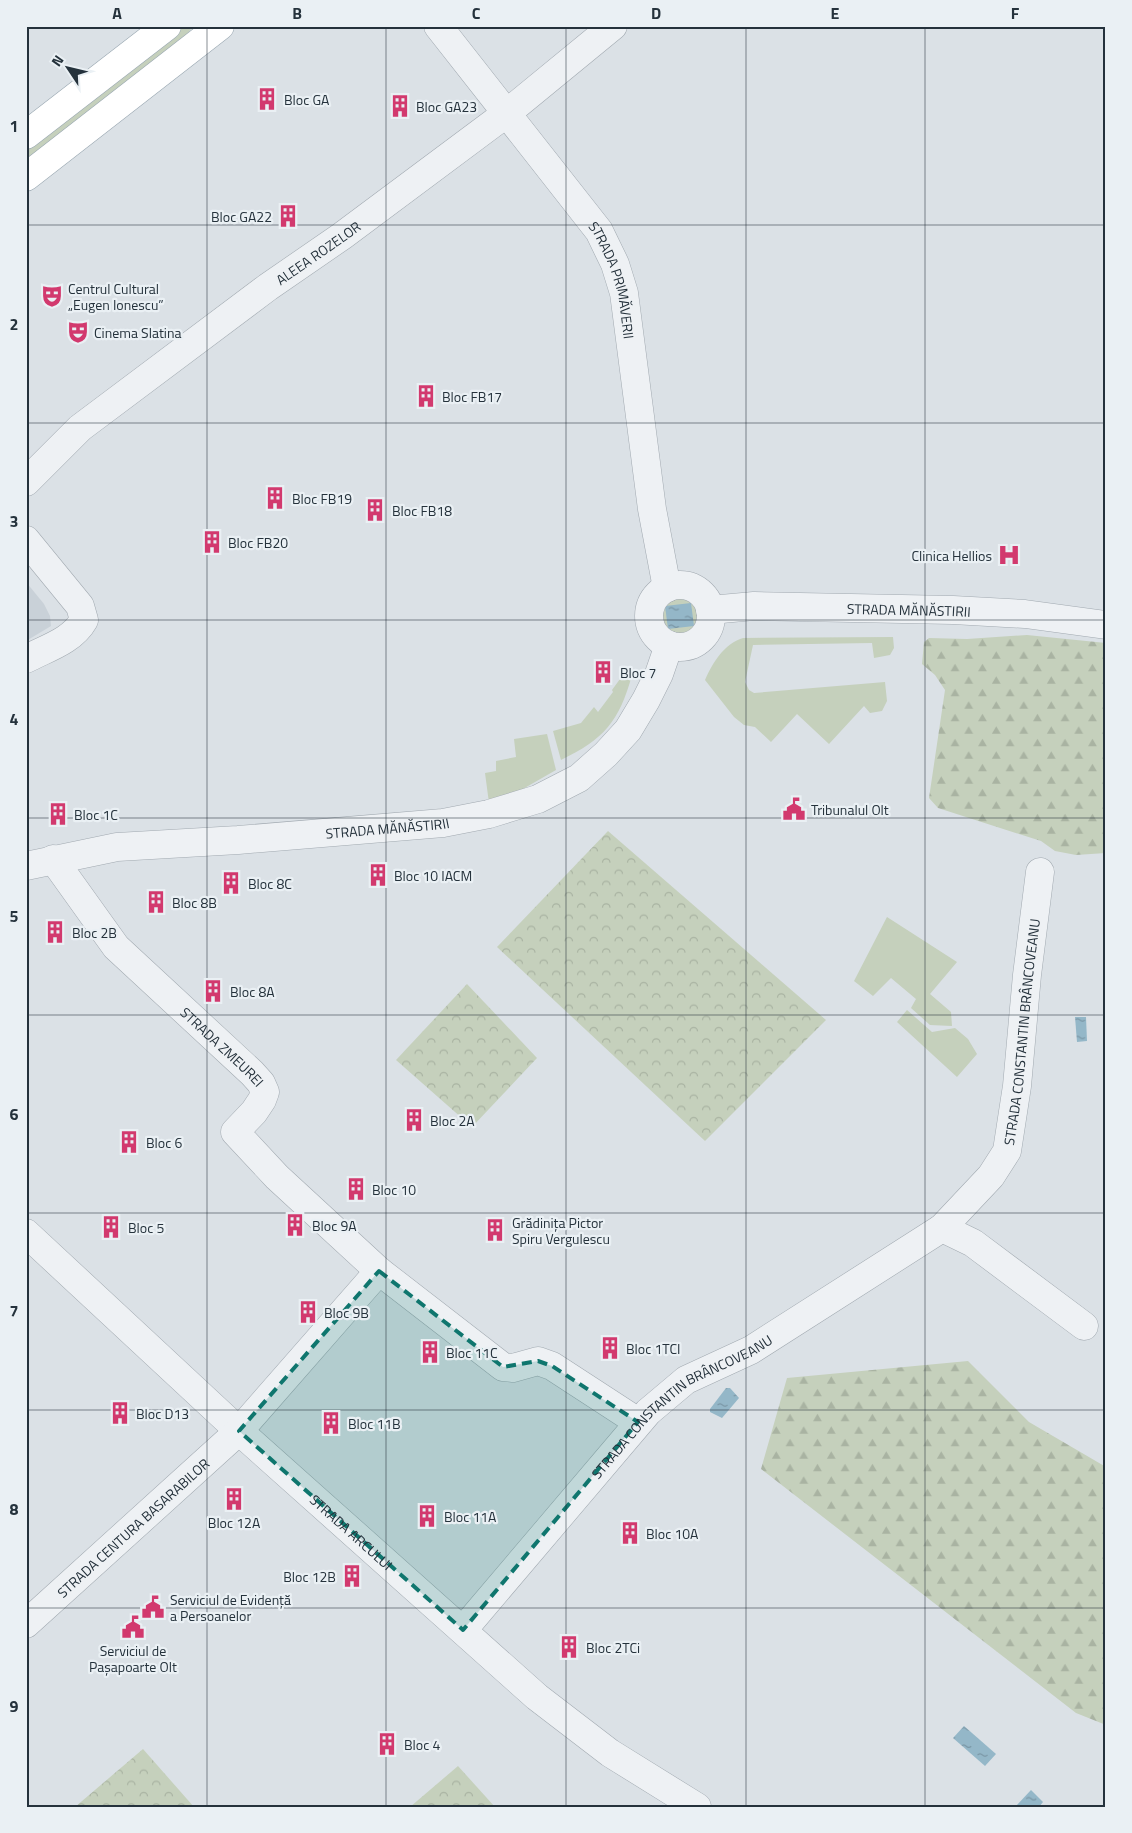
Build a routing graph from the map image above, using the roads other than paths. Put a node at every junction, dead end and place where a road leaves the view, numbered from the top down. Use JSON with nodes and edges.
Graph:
{"nodes":[{"id":1,"x":167,"y":26,"type":"edge"},
{"id":2,"x":220,"y":26,"type":"edge"},
{"id":3,"x":438,"y":26,"type":"edge"},
{"id":4,"x":614,"y":26,"type":"edge"},
{"id":5,"x":507,"y":113,"type":"junction"},
{"id":6,"x":26,"y":135,"type":"edge"},
{"id":7,"x":26,"y":177,"type":"edge"},
{"id":8,"x":26,"y":482,"type":"edge"},
{"id":9,"x":26,"y":540,"type":"edge"},
{"id":10,"x":667,"y":588,"type":"junction"},
{"id":11,"x":710,"y":610,"type":"junction"},
{"id":12,"x":1106,"y":625,"type":"edge"},
{"id":13,"x":669,"y":645,"type":"junction"},
{"id":14,"x":26,"y":659,"type":"edge"},
{"id":15,"x":53,"y":859,"type":"junction"},
{"id":16,"x":26,"y":866,"type":"edge"},
{"id":17,"x":1040,"y":872,"type":"dead end"},
{"id":18,"x":942,"y":1228,"type":"junction"},
{"id":19,"x":26,"y":1233,"type":"edge"},
{"id":20,"x":379,"y":1271,"type":"junction"},
{"id":21,"x":1084,"y":1326,"type":"dead end"},
{"id":22,"x":638,"y":1422,"type":"junction"},
{"id":23,"x":239,"y":1431,"type":"junction"},
{"id":24,"x":26,"y":1624,"type":"edge"},
{"id":25,"x":463,"y":1630,"type":"junction"},
{"id":26,"x":697,"y":1807,"type":"edge"}],
"edges":[{"from":1,"to":6,"type":"main road"},
{"from":2,"to":7,"type":"main road"},
{"from":3,"to":5,"type":"street","name":"STRADA PRIMĂVERII"},
{"from":4,"to":5,"type":"street","name":"ALEEA ROZELOR"},
{"from":5,"to":8,"type":"street","name":"ALEEA ROZELOR"},
{"from":5,"to":10,"type":"street","name":"STRADA PRIMĂVERII"},
{"from":9,"to":14,"type":"street"},
{"from":10,"to":11,"type":"street"},
{"from":10,"to":13,"type":"street"},
{"from":11,"to":12,"type":"street","name":"STRADA MĂNĂSTIRII"},
{"from":11,"to":13,"type":"street"},
{"from":13,"to":15,"type":"street","name":"STRADA MĂNĂSTIRII"},
{"from":15,"to":16,"type":"street","name":"STRADA MĂNĂSTIRII"},
{"from":15,"to":20,"type":"street","name":"STRADA ZMEUREI"},
{"from":17,"to":18,"type":"street","name":"STRADA CONSTANTIN BRÂNCOVEANU"},
{"from":18,"to":21,"type":"street"},
{"from":18,"to":22,"type":"street","name":"STRADA CONSTANTIN BRÂNCOVEANU"},
{"from":19,"to":23,"type":"street","name":"STRADA ARCULUI"},
{"from":20,"to":22,"type":"street","name":"STRADA ZMEUREI"},
{"from":20,"to":23,"type":"street"},
{"from":22,"to":25,"type":"street","name":"STRADA CONSTANTIN BRÂNCOVEANU"},
{"from":23,"to":24,"type":"street","name":"STRADA CENTURA BASARABILOR"},
{"from":23,"to":25,"type":"street","name":"STRADA ARCULUI"},
{"from":25,"to":26,"type":"street","name":"STRADA ARCULUI"}]}
